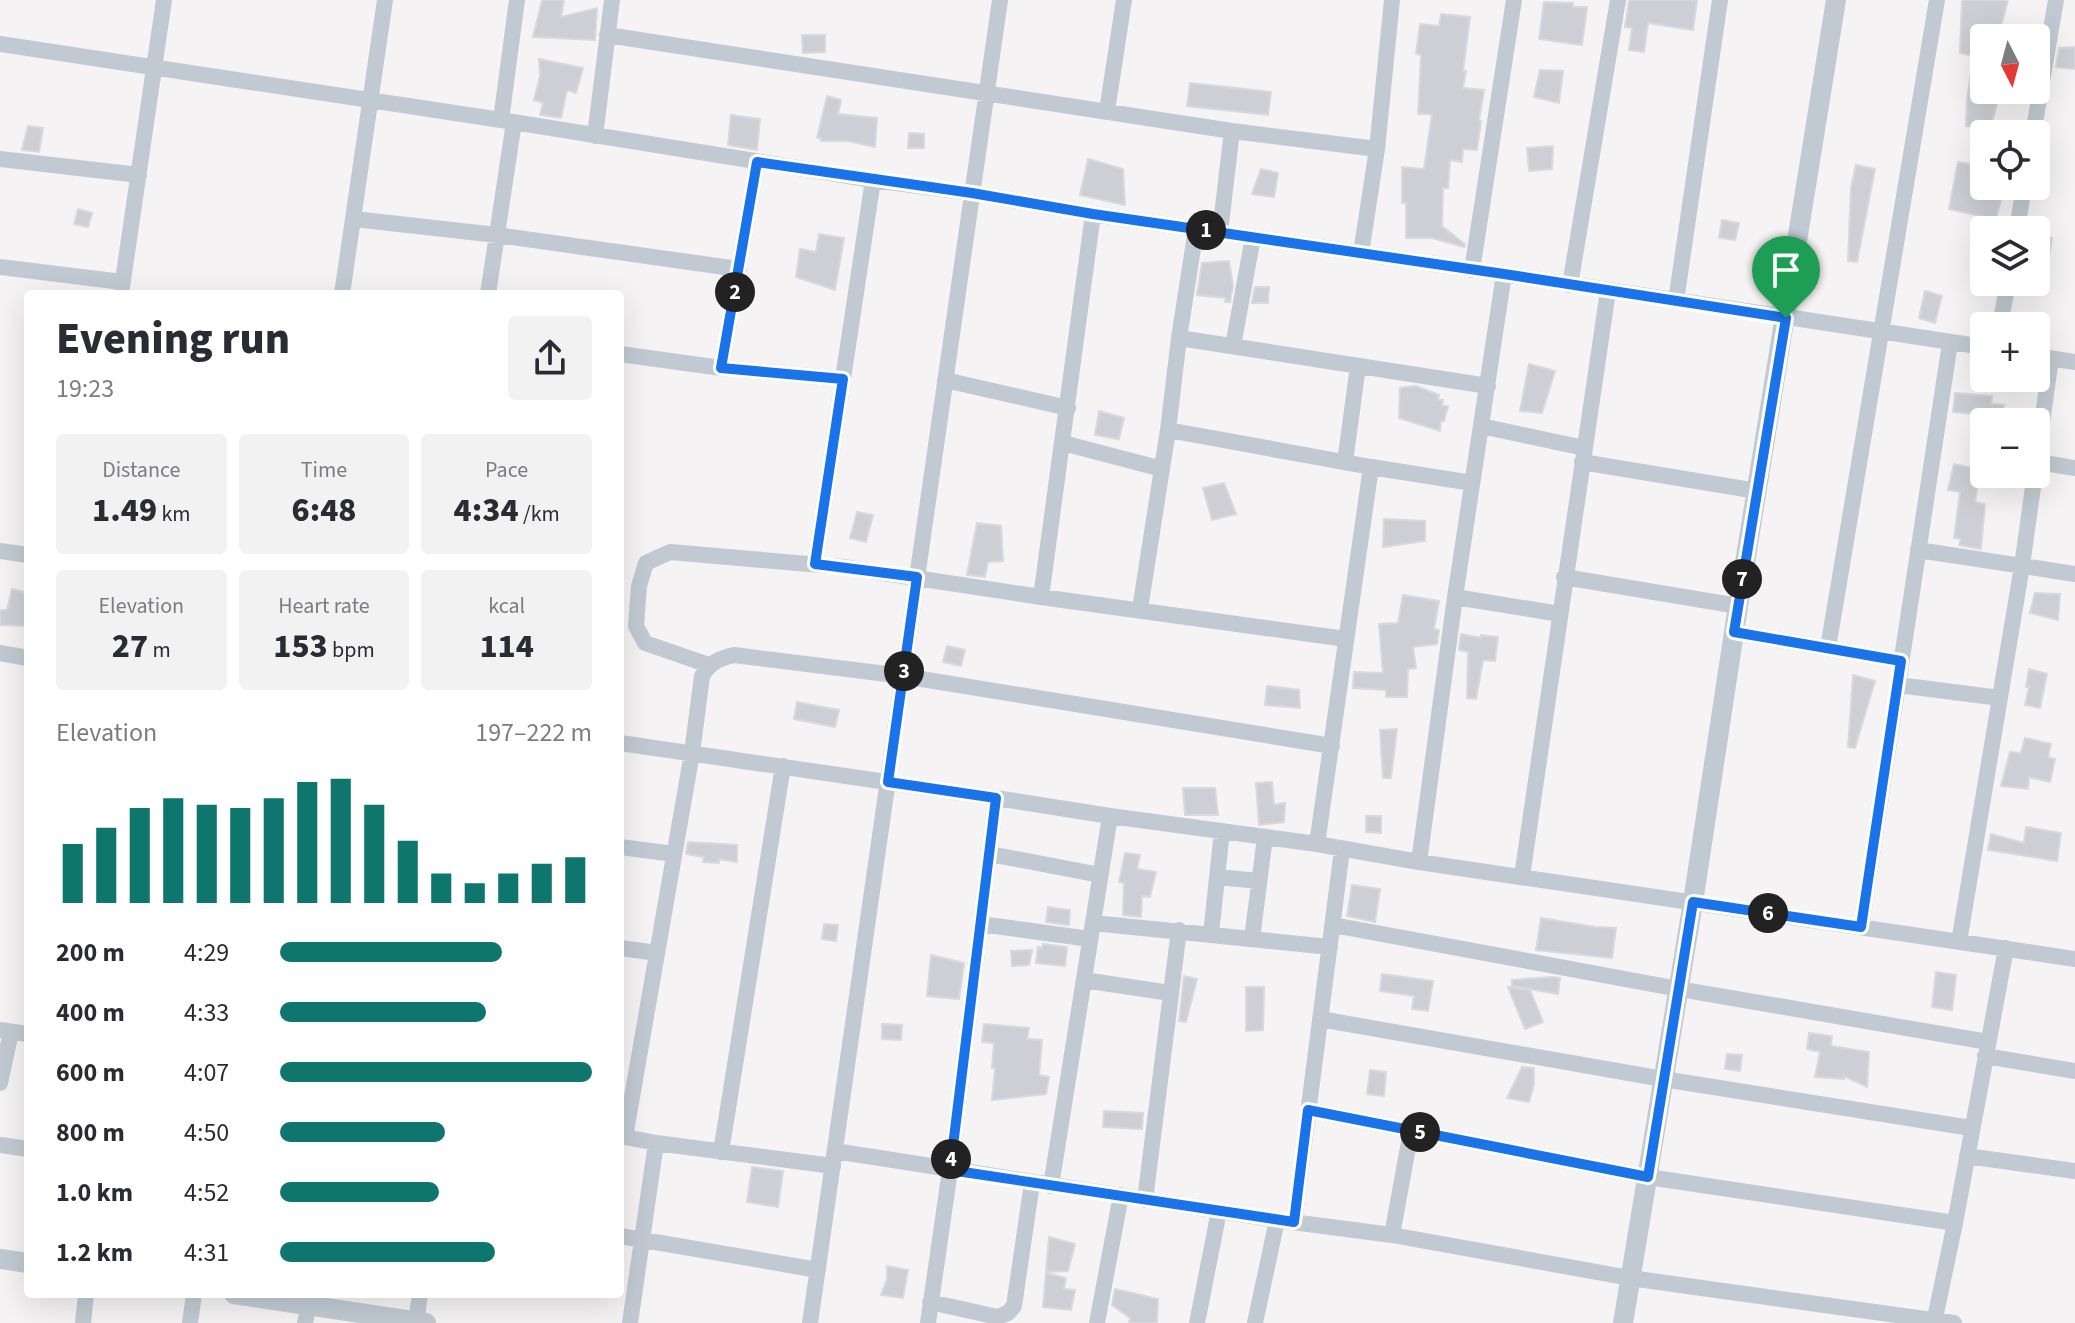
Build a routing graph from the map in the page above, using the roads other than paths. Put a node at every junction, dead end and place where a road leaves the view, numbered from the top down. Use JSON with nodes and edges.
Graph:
{"nodes":[{"id":1,"x":164,"y":0,"type":"edge"},
{"id":2,"x":385,"y":0,"type":"edge"},
{"id":3,"x":517,"y":0,"type":"edge"},
{"id":4,"x":612,"y":0,"type":"edge"},
{"id":5,"x":1000,"y":0,"type":"edge"},
{"id":6,"x":1124,"y":0,"type":"edge"},
{"id":7,"x":1392,"y":0,"type":"edge"},
{"id":8,"x":1514,"y":0,"type":"edge"},
{"id":9,"x":1618,"y":0,"type":"edge"},
{"id":10,"x":1720,"y":0,"type":"edge"},
{"id":11,"x":1836,"y":0,"type":"edge"},
{"id":12,"x":1937,"y":0,"type":"edge"},
{"id":13,"x":2056,"y":0,"type":"edge"},
{"id":14,"x":607,"y":35,"type":"junction"},
{"id":15,"x":0,"y":44,"type":"edge"},
{"id":16,"x":155,"y":68,"type":"junction"},
{"id":17,"x":987,"y":93,"type":"junction"},
{"id":18,"x":370,"y":101,"type":"junction"},
{"id":19,"x":1107,"y":111,"type":"junction"},
{"id":20,"x":2035,"y":120,"type":"edge"},
{"id":21,"x":508,"y":121,"type":"junction"},
{"id":22,"x":1232,"y":131,"type":"junction"},
{"id":23,"x":595,"y":136,"type":"junction"},
{"id":24,"x":1377,"y":149,"type":"junction"},
{"id":25,"x":0,"y":159,"type":"edge"},
{"id":26,"x":757,"y":162,"type":"junction"},
{"id":27,"x":139,"y":175,"type":"junction"},
{"id":28,"x":873,"y":180,"type":"junction"},
{"id":29,"x":972,"y":193,"type":"junction"},
{"id":30,"x":1093,"y":214,"type":"junction"},
{"id":31,"x":354,"y":219,"type":"junction"},
{"id":32,"x":1196,"y":229,"type":"junction"},
{"id":33,"x":1220,"y":232,"type":"junction"},
{"id":34,"x":497,"y":235,"type":"junction"},
{"id":35,"x":1253,"y":237,"type":"junction"},
{"id":36,"x":1361,"y":253,"type":"junction"},
{"id":37,"x":0,"y":267,"type":"edge"},
{"id":38,"x":739,"y":269,"type":"junction"},
{"id":39,"x":1472,"y":270,"type":"junction"},
{"id":40,"x":1504,"y":274,"type":"junction"},
{"id":41,"x":1570,"y":285,"type":"junction"},
{"id":42,"x":122,"y":288,"type":"edge"},
{"id":43,"x":343,"y":290,"type":"edge"},
{"id":44,"x":489,"y":290,"type":"edge"},
{"id":45,"x":1608,"y":291,"type":"junction"},
{"id":46,"x":1676,"y":301,"type":"junction"},
{"id":47,"x":1786,"y":318,"type":"junction"},
{"id":48,"x":1880,"y":332,"type":"junction"},
{"id":49,"x":1179,"y":338,"type":"junction"},
{"id":50,"x":1950,"y":343,"type":"junction"},
{"id":51,"x":1970,"y":345,"type":"edge"},
{"id":52,"x":1233,"y":346,"type":"junction"},
{"id":53,"x":624,"y":355,"type":"edge"},
{"id":54,"x":2050,"y":358,"type":"edge"},
{"id":55,"x":2075,"y":362,"type":"edge"},
{"id":56,"x":1358,"y":366,"type":"junction"},
{"id":57,"x":721,"y":368,"type":"junction"},
{"id":58,"x":843,"y":379,"type":"junction"},
{"id":59,"x":945,"y":380,"type":"junction"},
{"id":60,"x":1488,"y":386,"type":"junction"},
{"id":61,"x":1068,"y":408,"type":"junction"},
{"id":62,"x":1481,"y":426,"type":"junction"},
{"id":63,"x":1168,"y":430,"type":"junction"},
{"id":64,"x":1063,"y":443,"type":"junction"},
{"id":65,"x":1583,"y":455,"type":"junction"},
{"id":66,"x":1345,"y":462,"type":"junction"},
{"id":67,"x":2050,"y":464,"type":"edge"},
{"id":68,"x":1371,"y":467,"type":"junction"},
{"id":69,"x":2075,"y":468,"type":"edge"},
{"id":70,"x":1162,"y":469,"type":"junction"},
{"id":71,"x":1472,"y":483,"type":"junction"},
{"id":72,"x":2034,"y":488,"type":"edge"},
{"id":73,"x":1757,"y":491,"type":"junction"},
{"id":74,"x":1918,"y":550,"type":"junction"},
{"id":75,"x":0,"y":551,"type":"edge"},
{"id":76,"x":24,"y":554,"type":"edge"},
{"id":77,"x":815,"y":564,"type":"junction"},
{"id":78,"x":2022,"y":566,"type":"junction"},
{"id":79,"x":2075,"y":574,"type":"edge"},
{"id":80,"x":917,"y":577,"type":"junction"},
{"id":81,"x":1564,"y":577,"type":"junction"},
{"id":82,"x":1041,"y":597,"type":"junction"},
{"id":83,"x":1455,"y":597,"type":"junction"},
{"id":84,"x":1738,"y":606,"type":"junction"},
{"id":85,"x":1140,"y":609,"type":"junction"},
{"id":86,"x":1560,"y":614,"type":"junction"},
{"id":87,"x":1734,"y":632,"type":"junction"},
{"id":88,"x":1346,"y":639,"type":"junction"},
{"id":89,"x":1828,"y":648,"type":"junction"},
{"id":90,"x":0,"y":653,"type":"edge"},
{"id":91,"x":24,"y":657,"type":"edge"},
{"id":92,"x":1901,"y":661,"type":"junction"},
{"id":93,"x":709,"y":665,"type":"junction"},
{"id":94,"x":903,"y":676,"type":"junction"},
{"id":95,"x":1898,"y":685,"type":"junction"},
{"id":96,"x":2000,"y":698,"type":"junction"},
{"id":97,"x":624,"y":744,"type":"edge"},
{"id":98,"x":1332,"y":746,"type":"junction"},
{"id":99,"x":692,"y":753,"type":"junction"},
{"id":100,"x":783,"y":766,"type":"junction"},
{"id":101,"x":888,"y":782,"type":"junction"},
{"id":102,"x":996,"y":798,"type":"junction"},
{"id":103,"x":1110,"y":816,"type":"junction"},
{"id":104,"x":1222,"y":831,"type":"junction"},
{"id":105,"x":1265,"y":837,"type":"junction"},
{"id":106,"x":1317,"y":844,"type":"junction"},
{"id":107,"x":624,"y":848,"type":"edge"},
{"id":108,"x":1342,"y":850,"type":"junction"},
{"id":109,"x":674,"y":854,"type":"junction"},
{"id":110,"x":990,"y":854,"type":"junction"},
{"id":111,"x":1419,"y":862,"type":"junction"},
{"id":112,"x":1100,"y":875,"type":"junction"},
{"id":113,"x":1522,"y":876,"type":"junction"},
{"id":114,"x":1217,"y":877,"type":"junction"},
{"id":115,"x":1259,"y":881,"type":"junction"},
{"id":116,"x":1693,"y":902,"type":"junction"},
{"id":117,"x":981,"y":924,"type":"junction"},
{"id":118,"x":1333,"y":925,"type":"junction"},
{"id":119,"x":1861,"y":927,"type":"junction"},
{"id":120,"x":1179,"y":930,"type":"junction"},
{"id":121,"x":1092,"y":931,"type":"junction"},
{"id":122,"x":1211,"y":934,"type":"junction"},
{"id":123,"x":1252,"y":939,"type":"junction"},
{"id":124,"x":1959,"y":942,"type":"junction"},
{"id":125,"x":1330,"y":947,"type":"junction"},
{"id":126,"x":2006,"y":948,"type":"junction"},
{"id":127,"x":624,"y":949,"type":"edge"},
{"id":128,"x":657,"y":953,"type":"junction"},
{"id":129,"x":2075,"y":959,"type":"edge"},
{"id":130,"x":1084,"y":980,"type":"junction"},
{"id":131,"x":1679,"y":989,"type":"junction"},
{"id":132,"x":1170,"y":993,"type":"junction"},
{"id":133,"x":1320,"y":1019,"type":"junction"},
{"id":134,"x":13,"y":1032,"type":"edge"},
{"id":135,"x":1986,"y":1049,"type":"junction"},
{"id":136,"x":2075,"y":1071,"type":"edge"},
{"id":137,"x":1663,"y":1079,"type":"junction"},
{"id":138,"x":0,"y":1083,"type":"edge"},
{"id":139,"x":1308,"y":1110,"type":"junction"},
{"id":140,"x":1971,"y":1128,"type":"junction"},
{"id":141,"x":1411,"y":1131,"type":"junction"},
{"id":142,"x":624,"y":1132,"type":"edge"},
{"id":143,"x":624,"y":1137,"type":"edge"},
{"id":144,"x":656,"y":1143,"type":"junction"},
{"id":145,"x":0,"y":1145,"type":"edge"},
{"id":146,"x":24,"y":1148,"type":"edge"},
{"id":147,"x":721,"y":1152,"type":"junction"},
{"id":148,"x":1967,"y":1156,"type":"junction"},
{"id":149,"x":834,"y":1158,"type":"junction"},
{"id":150,"x":950,"y":1170,"type":"junction"},
{"id":151,"x":2075,"y":1171,"type":"edge"},
{"id":152,"x":1648,"y":1177,"type":"junction"},
{"id":153,"x":1032,"y":1183,"type":"junction"},
{"id":154,"x":1051,"y":1186,"type":"junction"},
{"id":155,"x":1121,"y":1195,"type":"junction"},
{"id":156,"x":1145,"y":1200,"type":"junction"},
{"id":157,"x":1219,"y":1211,"type":"junction"},
{"id":158,"x":1277,"y":1220,"type":"junction"},
{"id":159,"x":1294,"y":1222,"type":"junction"},
{"id":160,"x":1955,"y":1223,"type":"junction"},
{"id":161,"x":1392,"y":1235,"type":"junction"},
{"id":162,"x":624,"y":1237,"type":"edge"},
{"id":163,"x":641,"y":1239,"type":"junction"},
{"id":164,"x":0,"y":1259,"type":"edge"},
{"id":165,"x":24,"y":1262,"type":"edge"},
{"id":166,"x":818,"y":1270,"type":"junction"},
{"id":167,"x":1630,"y":1278,"type":"junction"},
{"id":168,"x":86,"y":1298,"type":"edge"},
{"id":169,"x":193,"y":1298,"type":"edge"},
{"id":170,"x":256,"y":1298,"type":"edge"},
{"id":171,"x":420,"y":1298,"type":"edge"},
{"id":172,"x":930,"y":1302,"type":"junction"},
{"id":173,"x":307,"y":1307,"type":"edge"},
{"id":174,"x":419,"y":1322,"type":"edge"},
{"id":175,"x":1934,"y":1322,"type":"edge"},
{"id":176,"x":83,"y":1323,"type":"edge"},
{"id":177,"x":190,"y":1323,"type":"edge"},
{"id":178,"x":630,"y":1323,"type":"edge"},
{"id":179,"x":810,"y":1323,"type":"edge"},
{"id":180,"x":928,"y":1323,"type":"edge"},
{"id":181,"x":1097,"y":1323,"type":"edge"},
{"id":182,"x":1197,"y":1323,"type":"edge"},
{"id":183,"x":1255,"y":1323,"type":"edge"},
{"id":184,"x":1623,"y":1323,"type":"edge"},
{"id":185,"x":1954,"y":1323,"type":"edge"}],
"edges":[{"from":1,"to":16,"type":"street"},
{"from":2,"to":18,"type":"street"},
{"from":3,"to":21,"type":"street"},
{"from":4,"to":14,"type":"street"},
{"from":5,"to":17,"type":"street"},
{"from":6,"to":19,"type":"street"},
{"from":7,"to":24,"type":"street"},
{"from":8,"to":39,"type":"street"},
{"from":9,"to":41,"type":"street"},
{"from":10,"to":46,"type":"street"},
{"from":11,"to":47,"type":"street"},
{"from":12,"to":48,"type":"street"},
{"from":13,"to":20,"type":"street"},
{"from":14,"to":17,"type":"street"},
{"from":14,"to":23,"type":"street"},
{"from":15,"to":16,"type":"street"},
{"from":16,"to":18,"type":"street"},
{"from":16,"to":27,"type":"street"},
{"from":17,"to":19,"type":"street"},
{"from":17,"to":29,"type":"street"},
{"from":18,"to":21,"type":"street"},
{"from":18,"to":31,"type":"street"},
{"from":19,"to":22,"type":"street"},
{"from":21,"to":23,"type":"street"},
{"from":21,"to":34,"type":"street"},
{"from":22,"to":24,"type":"street"},
{"from":22,"to":33,"type":"street"},
{"from":23,"to":26,"type":"street"},
{"from":24,"to":36,"type":"street"},
{"from":25,"to":27,"type":"street"},
{"from":26,"to":28,"type":"street"},
{"from":26,"to":38,"type":"street"},
{"from":27,"to":42,"type":"street"},
{"from":28,"to":29,"type":"street"},
{"from":28,"to":58,"type":"street"},
{"from":29,"to":30,"type":"street"},
{"from":29,"to":59,"type":"street"},
{"from":30,"to":32,"type":"street"},
{"from":30,"to":61,"type":"street"},
{"from":31,"to":34,"type":"street"},
{"from":31,"to":43,"type":"street"},
{"from":32,"to":33,"type":"street"},
{"from":32,"to":49,"type":"street"},
{"from":33,"to":35,"type":"street"},
{"from":34,"to":38,"type":"street"},
{"from":34,"to":44,"type":"street"},
{"from":35,"to":36,"type":"street"},
{"from":35,"to":52,"type":"street"},
{"from":36,"to":39,"type":"street"},
{"from":37,"to":42,"type":"street"},
{"from":38,"to":57,"type":"street"},
{"from":39,"to":40,"type":"street"},
{"from":40,"to":41,"type":"street"},
{"from":40,"to":60,"type":"street"},
{"from":41,"to":45,"type":"street"},
{"from":45,"to":46,"type":"street"},
{"from":45,"to":65,"type":"street"},
{"from":46,"to":47,"type":"street"},
{"from":47,"to":48,"type":"street"},
{"from":47,"to":73,"type":"street"},
{"from":48,"to":50,"type":"street"},
{"from":48,"to":89,"type":"street"},
{"from":49,"to":52,"type":"street"},
{"from":49,"to":63,"type":"street"},
{"from":50,"to":51,"type":"street"},
{"from":50,"to":74,"type":"street"},
{"from":52,"to":56,"type":"street"},
{"from":53,"to":57,"type":"street"},
{"from":54,"to":55,"type":"street"},
{"from":56,"to":60,"type":"street"},
{"from":56,"to":66,"type":"street"},
{"from":57,"to":58,"type":"street"},
{"from":58,"to":77,"type":"street"},
{"from":59,"to":61,"type":"street"},
{"from":59,"to":80,"type":"street"},
{"from":60,"to":62,"type":"street"},
{"from":61,"to":64,"type":"street"},
{"from":62,"to":65,"type":"street"},
{"from":62,"to":71,"type":"street"},
{"from":63,"to":66,"type":"street"},
{"from":63,"to":70,"type":"street"},
{"from":64,"to":70,"type":"street"},
{"from":64,"to":82,"type":"street"},
{"from":65,"to":73,"type":"street"},
{"from":65,"to":81,"type":"street"},
{"from":66,"to":68,"type":"street"},
{"from":67,"to":69,"type":"street"},
{"from":68,"to":71,"type":"street"},
{"from":68,"to":88,"type":"street"},
{"from":70,"to":85,"type":"street"},
{"from":71,"to":83,"type":"street"},
{"from":72,"to":78,"type":"street"},
{"from":73,"to":84,"type":"street"},
{"from":74,"to":78,"type":"street"},
{"from":74,"to":92,"type":"street"},
{"from":75,"to":76,"type":"street"},
{"from":77,"to":80,"type":"street"},
{"from":77,"to":93,"type":"street"},
{"from":78,"to":79,"type":"street"},
{"from":78,"to":96,"type":"street"},
{"from":80,"to":82,"type":"street"},
{"from":80,"to":94,"type":"street"},
{"from":81,"to":84,"type":"street"},
{"from":81,"to":86,"type":"street"},
{"from":82,"to":85,"type":"street"},
{"from":83,"to":86,"type":"street"},
{"from":83,"to":111,"type":"street"},
{"from":84,"to":87,"type":"street"},
{"from":85,"to":88,"type":"street"},
{"from":86,"to":113,"type":"street"},
{"from":87,"to":89,"type":"street"},
{"from":87,"to":116,"type":"street"},
{"from":88,"to":98,"type":"street"},
{"from":89,"to":92,"type":"street"},
{"from":90,"to":91,"type":"street"},
{"from":92,"to":95,"type":"street"},
{"from":93,"to":94,"type":"street"},
{"from":93,"to":99,"type":"street"},
{"from":94,"to":98,"type":"street"},
{"from":94,"to":101,"type":"street"},
{"from":95,"to":96,"type":"street"},
{"from":95,"to":119,"type":"street"},
{"from":96,"to":124,"type":"street"},
{"from":97,"to":99,"type":"street"},
{"from":98,"to":106,"type":"street"},
{"from":99,"to":100,"type":"street"},
{"from":99,"to":109,"type":"street"},
{"from":100,"to":101,"type":"street"},
{"from":100,"to":147,"type":"street"},
{"from":101,"to":102,"type":"street"},
{"from":101,"to":149,"type":"street"},
{"from":102,"to":103,"type":"street"},
{"from":102,"to":110,"type":"street"},
{"from":103,"to":104,"type":"street"},
{"from":103,"to":112,"type":"street"},
{"from":104,"to":105,"type":"street"},
{"from":104,"to":114,"type":"street"},
{"from":105,"to":106,"type":"street"},
{"from":105,"to":115,"type":"street"},
{"from":106,"to":108,"type":"street"},
{"from":107,"to":109,"type":"street"},
{"from":108,"to":111,"type":"street"},
{"from":108,"to":118,"type":"street"},
{"from":109,"to":128,"type":"street"},
{"from":110,"to":112,"type":"street"},
{"from":110,"to":117,"type":"street"},
{"from":111,"to":113,"type":"street"},
{"from":112,"to":121,"type":"street"},
{"from":113,"to":116,"type":"street"},
{"from":114,"to":115,"type":"street"},
{"from":114,"to":122,"type":"street"},
{"from":115,"to":123,"type":"street"},
{"from":116,"to":119,"type":"street"},
{"from":116,"to":131,"type":"street"},
{"from":117,"to":121,"type":"street"},
{"from":117,"to":150,"type":"street"},
{"from":118,"to":125,"type":"street"},
{"from":118,"to":131,"type":"street"},
{"from":119,"to":124,"type":"street"},
{"from":120,"to":121,"type":"street"},
{"from":120,"to":122,"type":"street"},
{"from":120,"to":132,"type":"street"},
{"from":121,"to":130,"type":"street"},
{"from":122,"to":123,"type":"street"},
{"from":123,"to":125,"type":"street"},
{"from":124,"to":126,"type":"street"},
{"from":125,"to":133,"type":"street"},
{"from":126,"to":129,"type":"street"},
{"from":126,"to":135,"type":"street"},
{"from":127,"to":128,"type":"street"},
{"from":128,"to":142,"type":"street"},
{"from":130,"to":132,"type":"street"},
{"from":130,"to":154,"type":"street"},
{"from":131,"to":135,"type":"street"},
{"from":131,"to":137,"type":"street"},
{"from":132,"to":156,"type":"street"},
{"from":133,"to":137,"type":"street"},
{"from":133,"to":139,"type":"street"},
{"from":134,"to":138,"type":"street"},
{"from":135,"to":136,"type":"street"},
{"from":135,"to":140,"type":"street"},
{"from":137,"to":140,"type":"street"},
{"from":137,"to":152,"type":"street"},
{"from":139,"to":141,"type":"street"},
{"from":139,"to":159,"type":"street"},
{"from":140,"to":148,"type":"street"},
{"from":141,"to":152,"type":"street"},
{"from":141,"to":161,"type":"street"},
{"from":143,"to":144,"type":"street"},
{"from":144,"to":147,"type":"street"},
{"from":144,"to":163,"type":"street"},
{"from":145,"to":146,"type":"street"},
{"from":147,"to":149,"type":"street"},
{"from":148,"to":151,"type":"street"},
{"from":148,"to":160,"type":"street"},
{"from":149,"to":150,"type":"street"},
{"from":149,"to":166,"type":"street"},
{"from":150,"to":153,"type":"street"},
{"from":150,"to":172,"type":"street"},
{"from":152,"to":160,"type":"street"},
{"from":152,"to":167,"type":"street"},
{"from":153,"to":154,"type":"street"},
{"from":153,"to":172,"type":"street"},
{"from":154,"to":155,"type":"street"},
{"from":155,"to":156,"type":"street"},
{"from":155,"to":181,"type":"street"},
{"from":156,"to":157,"type":"street"},
{"from":157,"to":158,"type":"street"},
{"from":157,"to":182,"type":"street"},
{"from":158,"to":159,"type":"street"},
{"from":158,"to":183,"type":"street"},
{"from":159,"to":161,"type":"street"},
{"from":160,"to":175,"type":"street"},
{"from":161,"to":167,"type":"street"},
{"from":162,"to":163,"type":"street"},
{"from":163,"to":166,"type":"street"},
{"from":163,"to":178,"type":"street"},
{"from":164,"to":165,"type":"street"},
{"from":166,"to":179,"type":"street"},
{"from":167,"to":175,"type":"street"},
{"from":167,"to":184,"type":"street"},
{"from":168,"to":176,"type":"street"},
{"from":169,"to":177,"type":"street"},
{"from":170,"to":173,"type":"street"},
{"from":171,"to":174,"type":"street"},
{"from":172,"to":180,"type":"street"},
{"from":173,"to":174,"type":"street"},
{"from":175,"to":185,"type":"street"}]}
